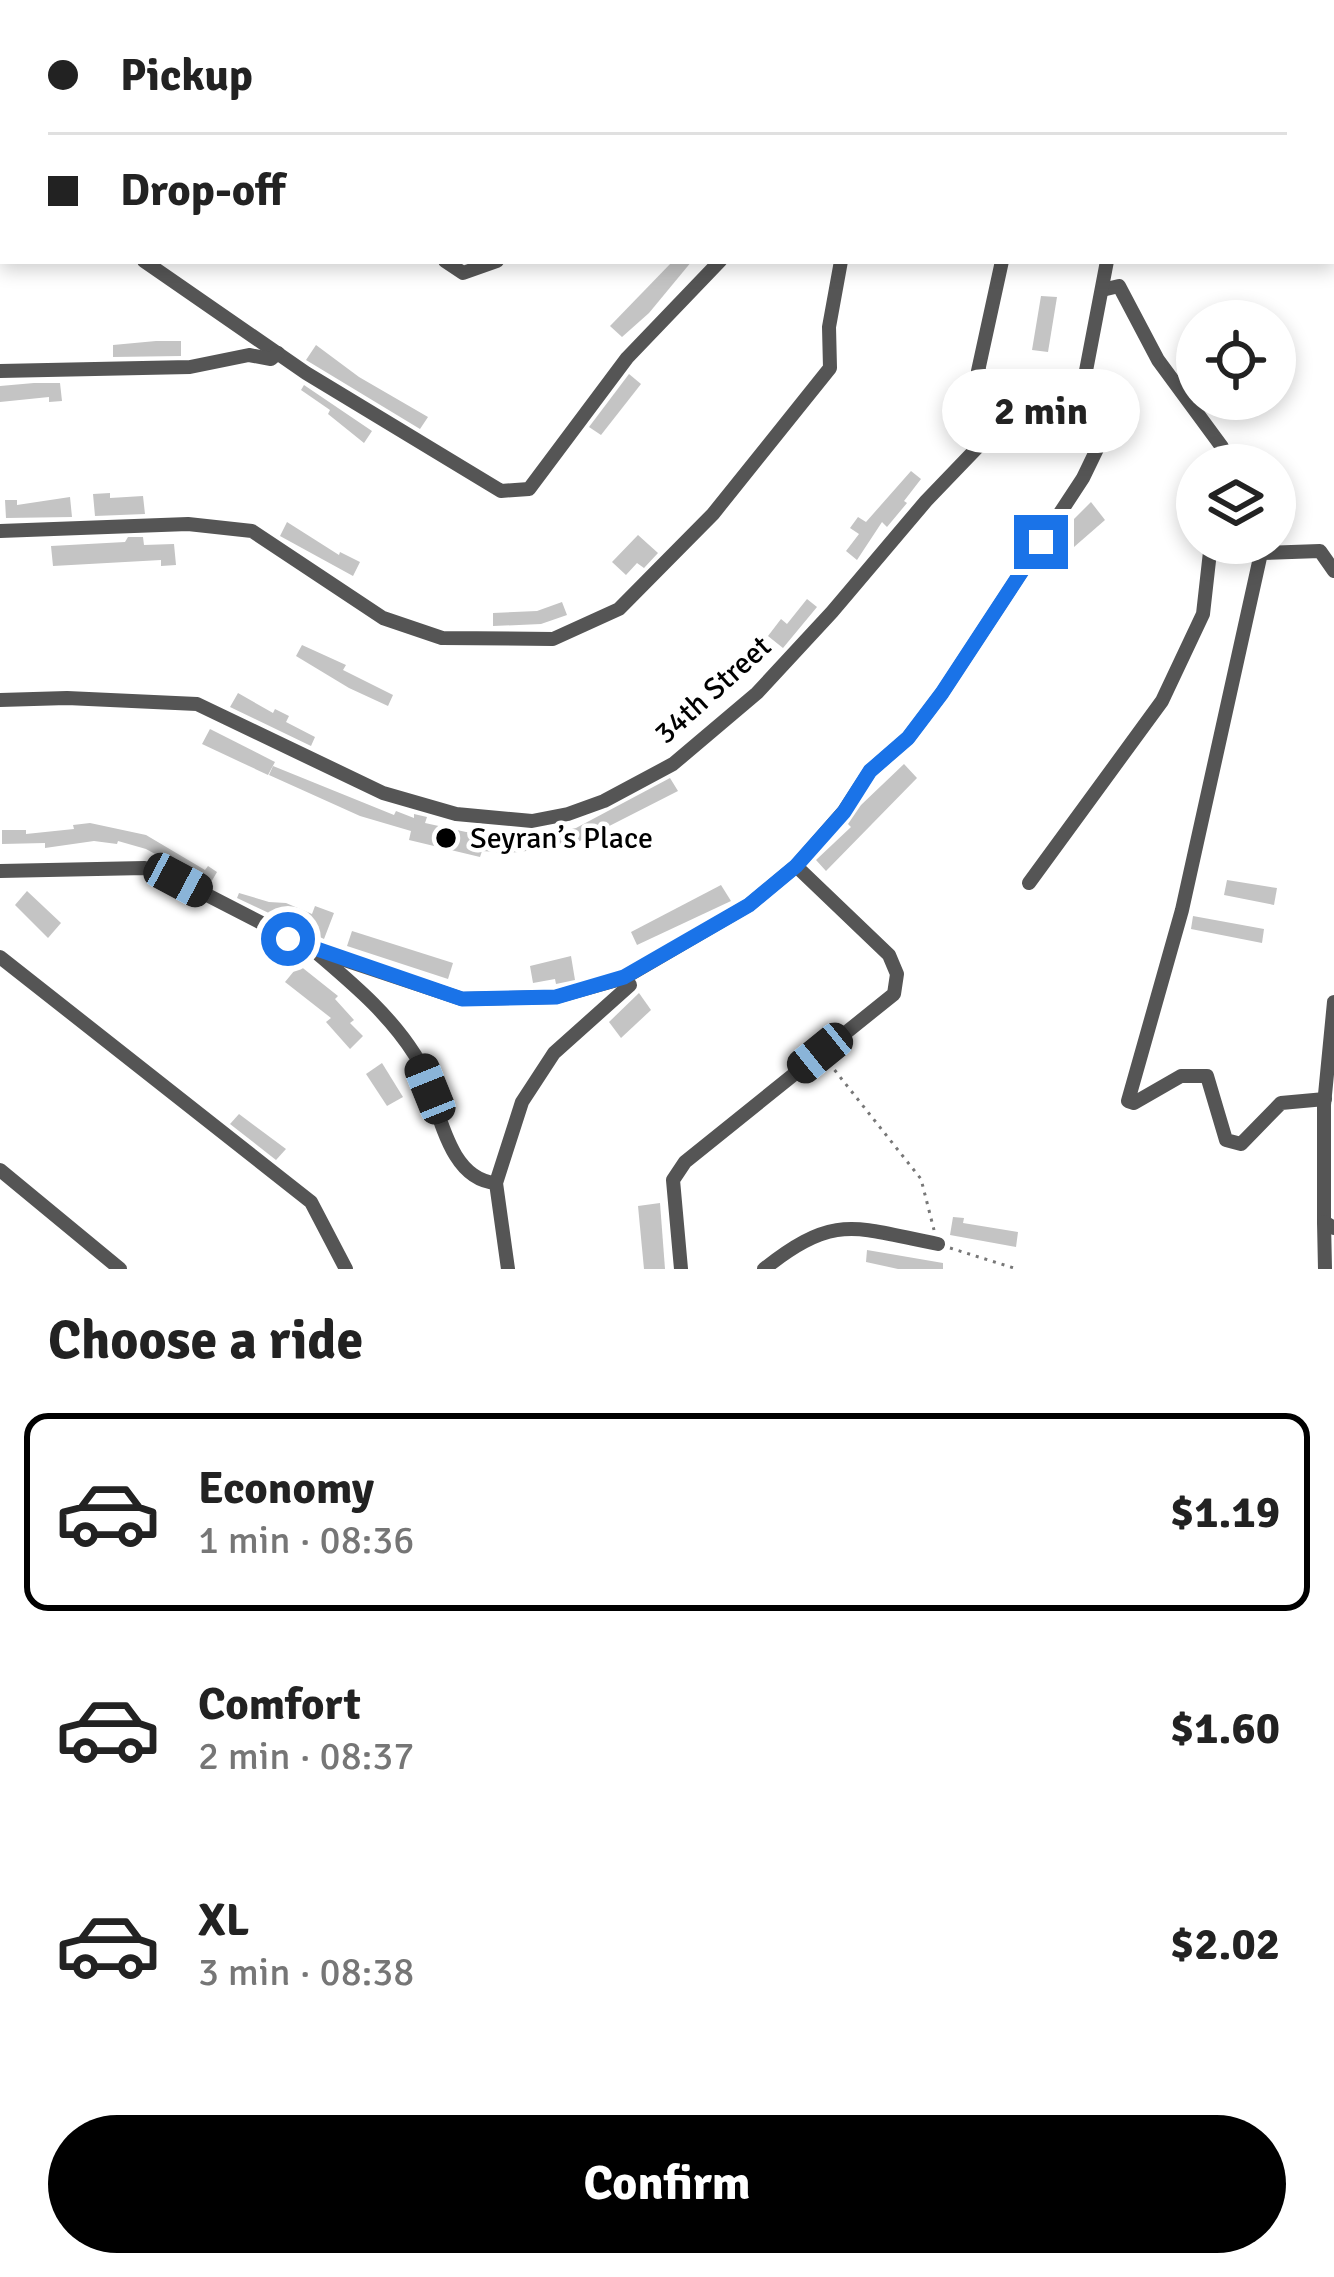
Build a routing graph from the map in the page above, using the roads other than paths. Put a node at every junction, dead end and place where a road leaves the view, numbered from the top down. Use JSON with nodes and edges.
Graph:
{"nodes":[{"id":1,"x":148,"y":264,"type":"edge"},
{"id":2,"x":450,"y":264,"type":"edge"},
{"id":3,"x":488,"y":264,"type":"edge"},
{"id":4,"x":717,"y":264,"type":"edge"},
{"id":5,"x":840,"y":264,"type":"edge"},
{"id":6,"x":1001,"y":264,"type":"edge"},
{"id":7,"x":1106,"y":264,"type":"edge"},
{"id":8,"x":1102,"y":290,"type":"junction"},
{"id":9,"x":278,"y":353,"type":"junction"},
{"id":10,"x":0,"y":371,"type":"edge"},
{"id":11,"x":1024,"y":399,"type":"junction"},
{"id":12,"x":1076,"y":423,"type":"junction"},
{"id":13,"x":1220,"y":444,"type":"edge"},
{"id":14,"x":0,"y":531,"type":"edge"},
{"id":15,"x":1296,"y":550,"type":"edge"},
{"id":16,"x":1209,"y":564,"type":"edge"},
{"id":17,"x":1256,"y":564,"type":"edge"},
{"id":18,"x":1334,"y":571,"type":"edge"},
{"id":19,"x":0,"y":700,"type":"edge"},
{"id":20,"x":796,"y":866,"type":"junction"},
{"id":21,"x":0,"y":871,"type":"edge"},
{"id":22,"x":1029,"y":883,"type":"dead end"},
{"id":23,"x":312,"y":950,"type":"junction"},
{"id":24,"x":0,"y":957,"type":"edge"},
{"id":25,"x":629,"y":985,"type":"dead end"},
{"id":26,"x":1334,"y":1002,"type":"edge"},
{"id":27,"x":1325,"y":1099,"type":"junction"},
{"id":28,"x":0,"y":1170,"type":"edge"},
{"id":29,"x":496,"y":1183,"type":"junction"},
{"id":30,"x":1329,"y":1225,"type":"edge"},
{"id":31,"x":938,"y":1244,"type":"road end"},
{"id":32,"x":121,"y":1269,"type":"edge"},
{"id":33,"x":346,"y":1269,"type":"edge"},
{"id":34,"x":508,"y":1269,"type":"edge"},
{"id":35,"x":681,"y":1269,"type":"edge"},
{"id":36,"x":764,"y":1269,"type":"edge"},
{"id":37,"x":1325,"y":1269,"type":"edge"}],
"edges":[{"from":1,"to":9,"type":"street"},
{"from":2,"to":3,"type":"street"},
{"from":4,"to":9,"type":"street"},
{"from":5,"to":14,"type":"street"},
{"from":6,"to":11,"type":"street"},
{"from":7,"to":8,"type":"street"},
{"from":8,"to":12,"type":"street"},
{"from":8,"to":13,"type":"street"},
{"from":9,"to":10,"type":"street"},
{"from":11,"to":12,"type":"street"},
{"from":11,"to":19,"type":"street","name":"34th Street"},
{"from":12,"to":20,"type":"street"},
{"from":15,"to":18,"type":"street"},
{"from":16,"to":22,"type":"street"},
{"from":17,"to":27,"type":"street"},
{"from":20,"to":23,"type":"street"},
{"from":20,"to":35,"type":"street"},
{"from":21,"to":23,"type":"street"},
{"from":23,"to":29,"type":"street"},
{"from":24,"to":33,"type":"street"},
{"from":25,"to":29,"type":"street"},
{"from":26,"to":27,"type":"street"},
{"from":27,"to":30,"type":"street"},
{"from":28,"to":32,"type":"street"},
{"from":29,"to":34,"type":"street"},
{"from":30,"to":37,"type":"street"},
{"from":31,"to":36,"type":"street"}]}
